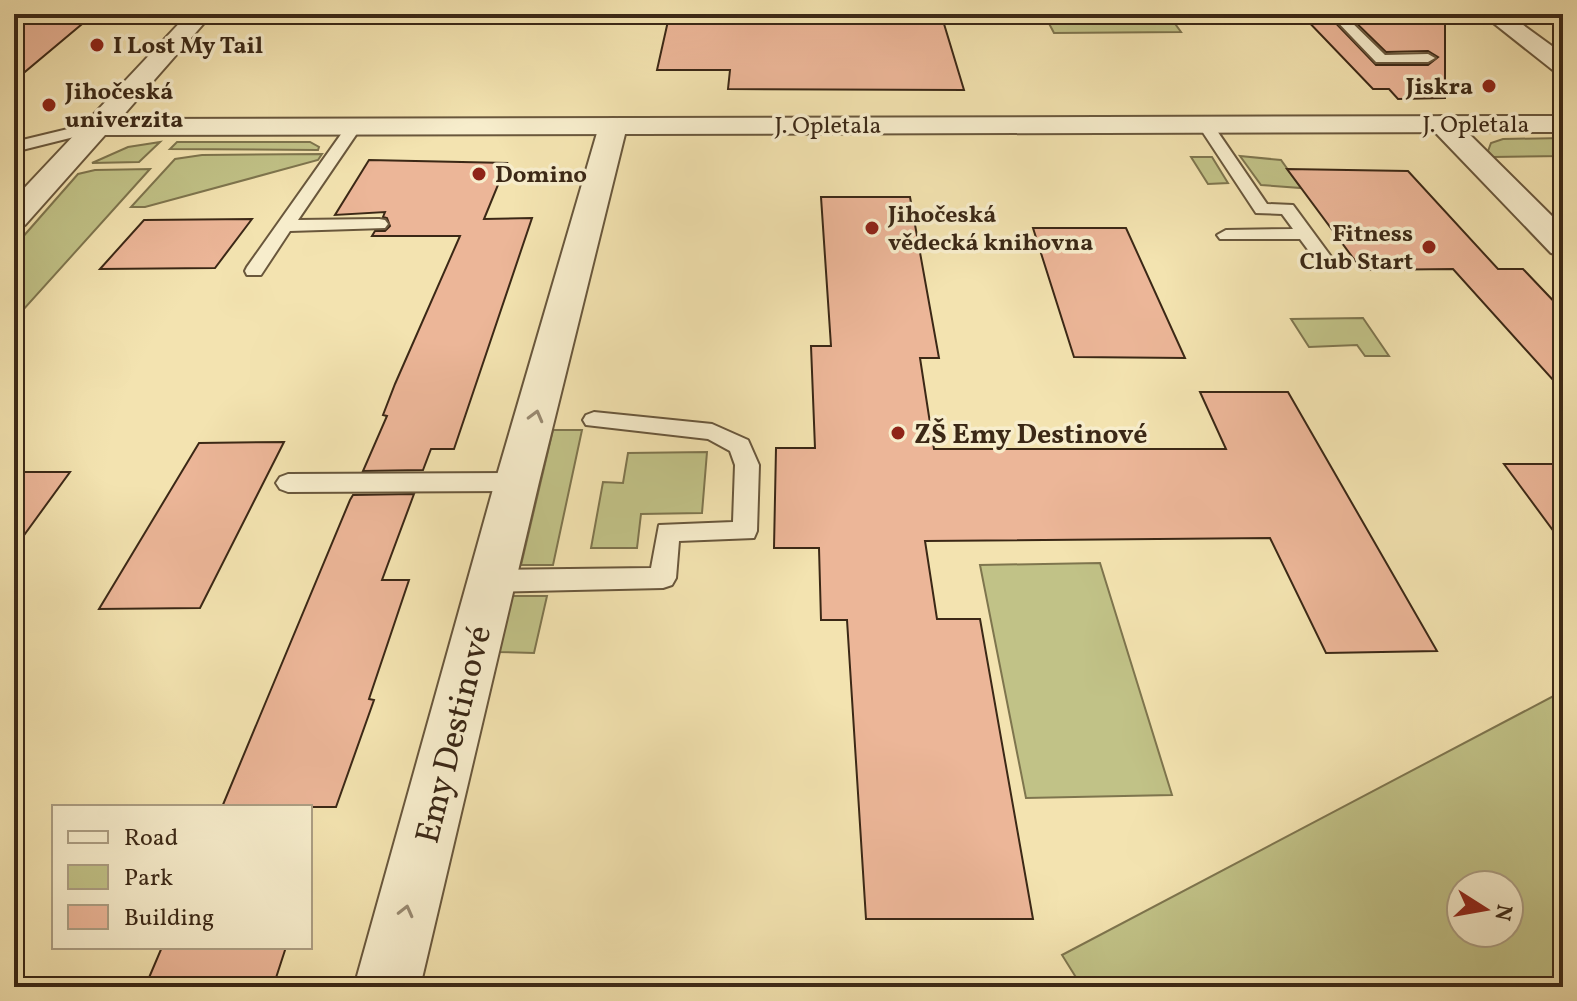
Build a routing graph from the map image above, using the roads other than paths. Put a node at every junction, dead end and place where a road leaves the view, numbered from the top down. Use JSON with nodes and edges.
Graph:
{"nodes":[{"id":1,"x":201,"y":14,"type":"edge"},
{"id":2,"x":1336,"y":14,"type":"edge"},
{"id":3,"x":1493,"y":14,"type":"edge"},
{"id":4,"x":1428,"y":58,"type":"dead end"},
{"id":5,"x":1563,"y":66,"type":"edge"},
{"id":6,"x":1562,"y":123,"type":"edge"},
{"id":7,"x":1443,"y":124,"type":"junction"},
{"id":8,"x":1206,"y":125,"type":"junction"},
{"id":9,"x":354,"y":126,"type":"junction"},
{"id":10,"x":613,"y":126,"type":"junction"},
{"id":11,"x":97,"y":127,"type":"junction"},
{"id":12,"x":14,"y":147,"type":"edge"},
{"id":13,"x":14,"y":218,"type":"edge"},
{"id":14,"x":379,"y":224,"type":"dead end"},
{"id":15,"x":285,"y":226,"type":"junction"},
{"id":16,"x":1305,"y":234,"type":"junction"},
{"id":17,"x":1226,"y":235,"type":"dead end"},
{"id":18,"x":1563,"y":246,"type":"edge"},
{"id":19,"x":1326,"y":262,"type":"dead end"},
{"id":20,"x":254,"y":271,"type":"dead end"},
{"id":21,"x":594,"y":420,"type":"dead end"},
{"id":22,"x":517,"y":482,"type":"junction"},
{"id":23,"x":288,"y":483,"type":"dead end"},
{"id":24,"x":491,"y":581,"type":"junction"},
{"id":25,"x":387,"y":987,"type":"edge"}],
"edges":[{"from":1,"to":11,"type":"street"},
{"from":2,"to":4,"type":"lane"},
{"from":3,"to":5,"type":"street"},
{"from":6,"to":7,"type":"street","name":"J. Opletala"},
{"from":7,"to":8,"type":"street","name":"J. Opletala"},
{"from":7,"to":18,"type":"street"},
{"from":8,"to":10,"type":"street","name":"J. Opletala"},
{"from":8,"to":16,"type":"lane"},
{"from":9,"to":10,"type":"street","name":"J. Opletala"},
{"from":9,"to":11,"type":"street","name":"J. Opletala"},
{"from":9,"to":15,"type":"lane"},
{"from":22,"to":10,"type":"street","name":"Emy Destinové","one_way":true},
{"from":11,"to":12,"type":"lane"},
{"from":11,"to":13,"type":"street"},
{"from":14,"to":15,"type":"lane"},
{"from":15,"to":20,"type":"lane"},
{"from":16,"to":17,"type":"lane"},
{"from":16,"to":19,"type":"lane"},
{"from":21,"to":24,"type":"lane"},
{"from":22,"to":23,"type":"lane"},
{"from":22,"to":24,"type":"street","name":"Emy Destinové"},
{"from":25,"to":24,"type":"street","name":"Emy Destinové","one_way":true}]}
